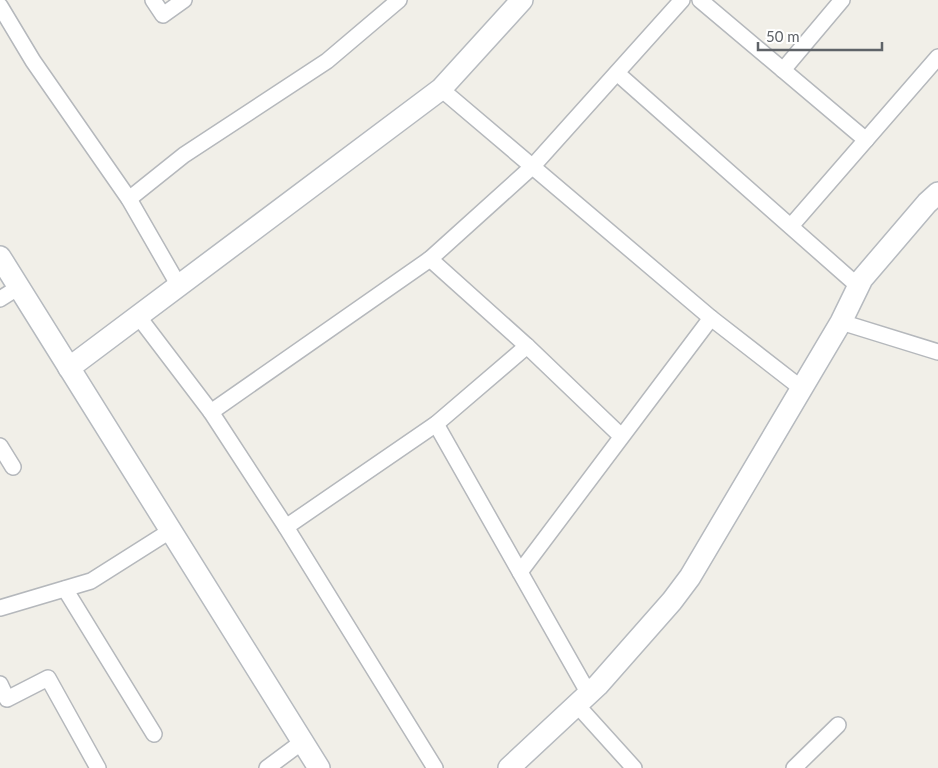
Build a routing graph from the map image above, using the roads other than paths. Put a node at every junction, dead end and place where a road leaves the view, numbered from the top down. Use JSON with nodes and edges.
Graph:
{"nodes":[{"id":1,"x":153,"y":0,"type":"edge"},
{"id":2,"x":184,"y":0,"type":"edge"},
{"id":3,"x":399,"y":0,"type":"edge"},
{"id":4,"x":522,"y":0,"type":"edge"},
{"id":5,"x":682,"y":0,"type":"edge"},
{"id":6,"x":700,"y":0,"type":"edge"},
{"id":7,"x":842,"y":0,"type":"edge"},
{"id":8,"x":0,"y":6,"type":"edge"},
{"id":9,"x":938,"y":57,"type":"edge"},
{"id":10,"x":783,"y":70,"type":"junction"},
{"id":11,"x":617,"y":73,"type":"junction"},
{"id":12,"x":441,"y":89,"type":"junction"},
{"id":13,"x":866,"y":140,"type":"junction"},
{"id":14,"x":532,"y":166,"type":"junction"},
{"id":15,"x":938,"y":194,"type":"edge"},
{"id":16,"x":129,"y":199,"type":"junction"},
{"id":17,"x":791,"y":226,"type":"junction"},
{"id":18,"x":0,"y":257,"type":"edge"},
{"id":19,"x":430,"y":259,"type":"junction"},
{"id":20,"x":179,"y":286,"type":"junction"},
{"id":21,"x":858,"y":286,"type":"junction"},
{"id":22,"x":19,"y":287,"type":"junction"},
{"id":23,"x":0,"y":299,"type":"edge"},
{"id":24,"x":138,"y":316,"type":"junction"},
{"id":25,"x":711,"y":318,"type":"junction"},
{"id":26,"x":840,"y":322,"type":"junction"},
{"id":27,"x":527,"y":346,"type":"junction"},
{"id":28,"x":938,"y":352,"type":"edge"},
{"id":29,"x":69,"y":368,"type":"junction"},
{"id":30,"x":801,"y":388,"type":"junction"},
{"id":31,"x":211,"y":412,"type":"junction"},
{"id":32,"x":436,"y":424,"type":"junction"},
{"id":33,"x":621,"y":436,"type":"junction"},
{"id":34,"x":0,"y":446,"type":"edge"},
{"id":35,"x":13,"y":467,"type":"dead end"},
{"id":36,"x":286,"y":527,"type":"junction"},
{"id":37,"x":170,"y":531,"type":"junction"},
{"id":38,"x":520,"y":572,"type":"junction"},
{"id":39,"x":65,"y":589,"type":"junction"},
{"id":40,"x":0,"y":608,"type":"edge"},
{"id":41,"x":0,"y":684,"type":"edge"},
{"id":42,"x":583,"y":699,"type":"junction"},
{"id":43,"x":838,"y":725,"type":"dead end"},
{"id":44,"x":154,"y":734,"type":"dead end"},
{"id":45,"x":302,"y":742,"type":"junction"},
{"id":46,"x":801,"y":766,"type":"edge"},
{"id":47,"x":98,"y":768,"type":"edge"},
{"id":48,"x":267,"y":768,"type":"edge"},
{"id":49,"x":319,"y":768,"type":"edge"},
{"id":50,"x":435,"y":768,"type":"edge"},
{"id":51,"x":509,"y":768,"type":"edge"},
{"id":52,"x":634,"y":768,"type":"edge"}],
"edges":[{"from":1,"to":2,"type":"street"},
{"from":3,"to":16,"type":"street"},
{"from":4,"to":12,"type":"street"},
{"from":5,"to":11,"type":"street"},
{"from":6,"to":10,"type":"street"},
{"from":7,"to":10,"type":"street"},
{"from":8,"to":16,"type":"street"},
{"from":9,"to":13,"type":"street"},
{"from":10,"to":13,"type":"street"},
{"from":11,"to":14,"type":"street"},
{"from":11,"to":17,"type":"street"},
{"from":12,"to":14,"type":"street"},
{"from":12,"to":20,"type":"street"},
{"from":13,"to":17,"type":"street"},
{"from":14,"to":19,"type":"street"},
{"from":14,"to":25,"type":"street"},
{"from":15,"to":21,"type":"street"},
{"from":16,"to":20,"type":"street"},
{"from":17,"to":21,"type":"street"},
{"from":18,"to":22,"type":"street"},
{"from":19,"to":27,"type":"street"},
{"from":19,"to":31,"type":"street"},
{"from":20,"to":24,"type":"street"},
{"from":21,"to":26,"type":"street"},
{"from":22,"to":23,"type":"street"},
{"from":22,"to":29,"type":"street"},
{"from":24,"to":29,"type":"street"},
{"from":24,"to":31,"type":"street"},
{"from":25,"to":30,"type":"street"},
{"from":25,"to":33,"type":"street"},
{"from":26,"to":28,"type":"street"},
{"from":26,"to":30,"type":"street"},
{"from":27,"to":32,"type":"street"},
{"from":27,"to":33,"type":"street"},
{"from":29,"to":37,"type":"street"},
{"from":30,"to":42,"type":"street"},
{"from":31,"to":36,"type":"street"},
{"from":32,"to":36,"type":"street"},
{"from":32,"to":38,"type":"street"},
{"from":33,"to":38,"type":"street"},
{"from":34,"to":35,"type":"street"},
{"from":36,"to":50,"type":"street"},
{"from":37,"to":39,"type":"street"},
{"from":37,"to":45,"type":"street"},
{"from":38,"to":42,"type":"street"},
{"from":39,"to":40,"type":"street"},
{"from":39,"to":44,"type":"street"},
{"from":41,"to":47,"type":"street"},
{"from":42,"to":51,"type":"street"},
{"from":42,"to":52,"type":"street"},
{"from":43,"to":46,"type":"street"},
{"from":45,"to":48,"type":"street"},
{"from":45,"to":49,"type":"street"}]}
